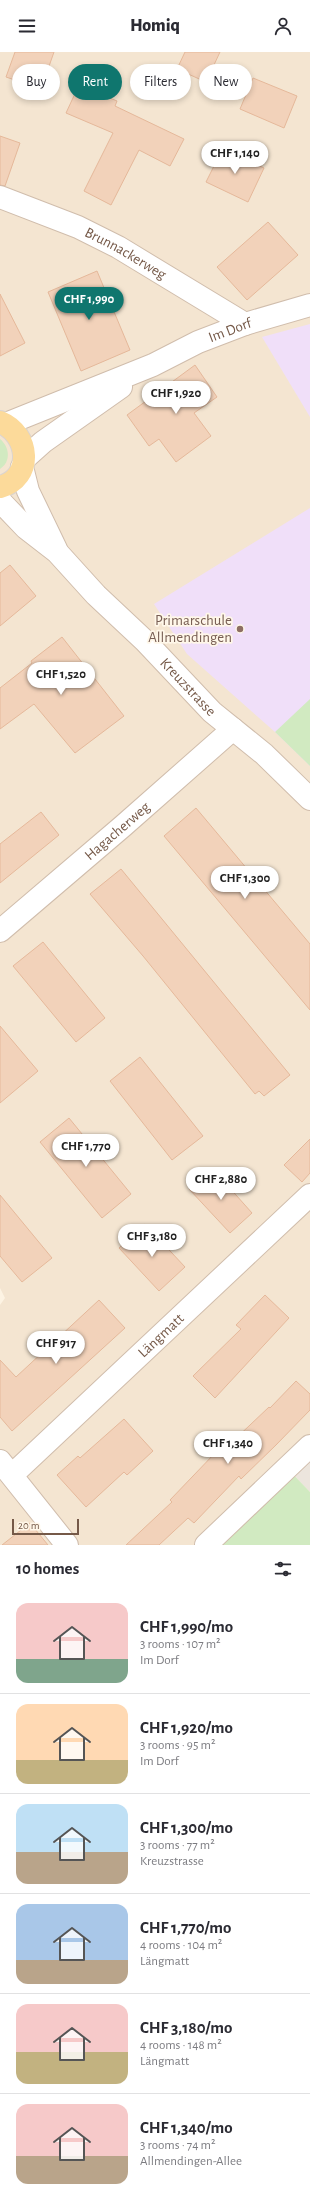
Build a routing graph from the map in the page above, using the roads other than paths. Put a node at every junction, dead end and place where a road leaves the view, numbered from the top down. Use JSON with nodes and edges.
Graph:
{"nodes":[{"id":1,"x":0,"y":197,"type":"edge"},
{"id":2,"x":310,"y":305,"type":"edge"},
{"id":3,"x":245,"y":324,"type":"junction"},
{"id":4,"x":153,"y":365,"type":"junction"},
{"id":5,"x":3,"y":423,"type":"edge"},
{"id":6,"x":23,"y":463,"type":"junction"},
{"id":7,"x":0,"y":487,"type":"edge"},
{"id":8,"x":0,"y":501,"type":"edge"},
{"id":9,"x":57,"y":552,"type":"junction"},
{"id":10,"x":233,"y":729,"type":"junction"},
{"id":11,"x":310,"y":799,"type":"edge"},
{"id":12,"x":0,"y":930,"type":"edge"},
{"id":13,"x":310,"y":1195,"type":"edge"},
{"id":14,"x":310,"y":1446,"type":"edge"},
{"id":15,"x":6,"y":1468,"type":"edge"},
{"id":16,"x":67,"y":1545,"type":"edge"},
{"id":17,"x":206,"y":1545,"type":"edge"}],
"edges":[{"from":1,"to":3,"type":"street","name":"Brunnackerweg"},
{"from":2,"to":3,"type":"street","name":"Im Dorf"},
{"from":3,"to":4,"type":"street","name":"Im Dorf"},
{"from":4,"to":5,"type":"street","name":"Im Dorf"},
{"from":4,"to":6,"type":"street","name":"Im Dorf"},
{"from":5,"to":6,"type":"main road"},
{"from":6,"to":7,"type":"main road"},
{"from":6,"to":9,"type":"street","name":"Kreuzstrasse"},
{"from":8,"to":9,"type":"street","name":"Kreuzstrasse"},
{"from":9,"to":10,"type":"street","name":"Kreuzstrasse"},
{"from":10,"to":11,"type":"street","name":"Kreuzstrasse"},
{"from":10,"to":12,"type":"street","name":"Hagacherweg"},
{"from":13,"to":15,"type":"street","name":"Längmatt"},
{"from":14,"to":17,"type":"street"},
{"from":15,"to":16,"type":"street","name":"Längmatt"}]}
